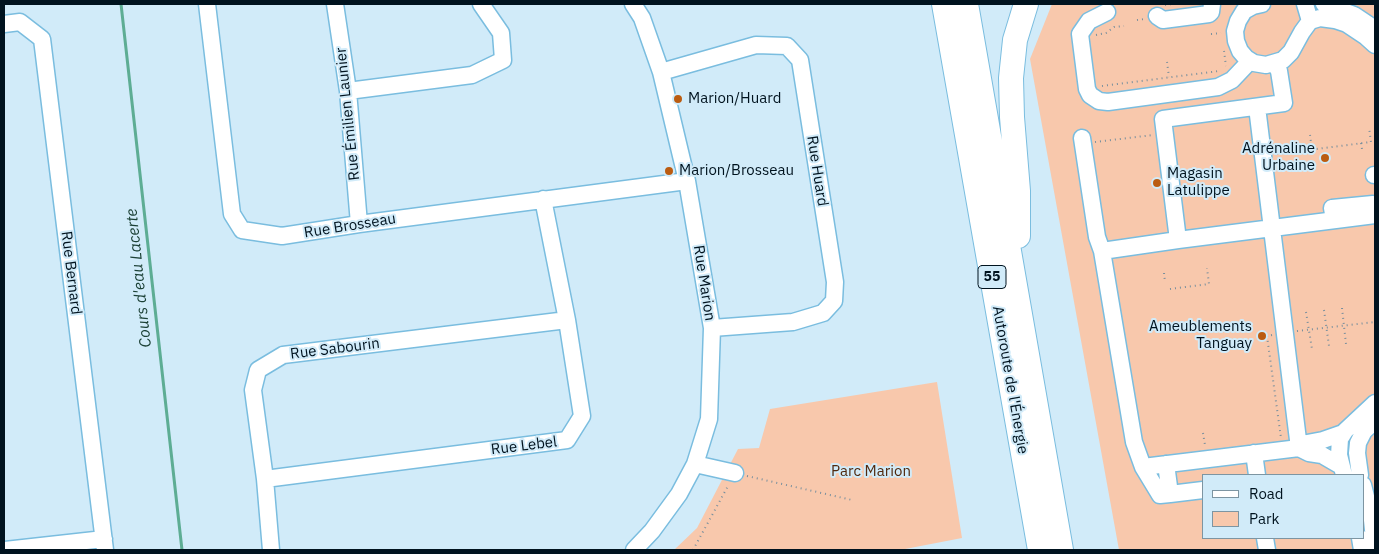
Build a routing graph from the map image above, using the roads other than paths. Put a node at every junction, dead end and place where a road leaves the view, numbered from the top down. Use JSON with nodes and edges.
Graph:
{"nodes":[{"id":1,"x":207,"y":4,"type":"edge"},
{"id":2,"x":335,"y":4,"type":"edge"},
{"id":3,"x":481,"y":4,"type":"edge"},
{"id":4,"x":633,"y":4,"type":"edge"},
{"id":5,"x":944,"y":4,"type":"edge"},
{"id":6,"x":966,"y":4,"type":"edge"},
{"id":7,"x":1026,"y":4,"type":"edge"},
{"id":8,"x":1212,"y":4,"type":"edge"},
{"id":9,"x":1262,"y":4,"type":"edge"},
{"id":10,"x":1305,"y":4,"type":"edge"},
{"id":11,"x":1324,"y":4,"type":"edge"},
{"id":12,"x":1241,"y":7,"type":"edge"},
{"id":13,"x":1159,"y":11,"type":"road end"},
{"id":14,"x":1107,"y":12,"type":"dead end"},
{"id":15,"x":1359,"y":17,"type":"edge"},
{"id":16,"x":1310,"y":21,"type":"junction"},
{"id":17,"x":4,"y":24,"type":"edge"},
{"id":18,"x":1375,"y":29,"type":"edge"},
{"id":19,"x":1375,"y":44,"type":"edge"},
{"id":20,"x":1250,"y":62,"type":"junction"},
{"id":21,"x":1275,"y":64,"type":"junction"},
{"id":22,"x":661,"y":72,"type":"junction"},
{"id":23,"x":348,"y":91,"type":"junction"},
{"id":24,"x":1257,"y":107,"type":"junction"},
{"id":25,"x":1087,"y":140,"type":"road end"},
{"id":26,"x":687,"y":181,"type":"junction"},
{"id":27,"x":543,"y":199,"type":"junction"},
{"id":28,"x":1374,"y":208,"type":"edge"},
{"id":29,"x":359,"y":224,"type":"junction"},
{"id":30,"x":1272,"y":228,"type":"junction"},
{"id":31,"x":1178,"y":240,"type":"junction"},
{"id":32,"x":1102,"y":251,"type":"junction"},
{"id":33,"x":1018,"y":306,"type":"junction"},
{"id":34,"x":567,"y":320,"type":"junction"},
{"id":35,"x":712,"y":328,"type":"junction"},
{"id":36,"x":1375,"y":404,"type":"edge"},
{"id":37,"x":1375,"y":421,"type":"edge"},
{"id":38,"x":1343,"y":433,"type":"junction"},
{"id":39,"x":1299,"y":448,"type":"junction"},
{"id":40,"x":1254,"y":453,"type":"junction"},
{"id":41,"x":695,"y":464,"type":"junction"},
{"id":42,"x":1166,"y":464,"type":"junction"},
{"id":43,"x":1143,"y":466,"type":"junction"},
{"id":44,"x":1343,"y":471,"type":"edge"},
{"id":45,"x":734,"y":474,"type":"road end"},
{"id":46,"x":1257,"y":474,"type":"edge"},
{"id":47,"x":1360,"y":474,"type":"edge"},
{"id":48,"x":265,"y":479,"type":"junction"},
{"id":49,"x":1364,"y":489,"type":"edge"},
{"id":50,"x":1202,"y":490,"type":"edge"},
{"id":51,"x":1170,"y":494,"type":"junction"},
{"id":52,"x":104,"y":545,"type":"edge"},
{"id":53,"x":1375,"y":549,"type":"edge"},
{"id":54,"x":5,"y":550,"type":"edge"},
{"id":55,"x":271,"y":550,"type":"edge"},
{"id":56,"x":634,"y":550,"type":"edge"},
{"id":57,"x":1040,"y":550,"type":"edge"},
{"id":58,"x":1061,"y":550,"type":"edge"}],
"edges":[{"from":1,"to":29,"type":"street","name":"Rue Brosseau"},
{"from":2,"to":23,"type":"street","name":"Rue Émilien Launier"},
{"from":3,"to":23,"type":"street"},
{"from":4,"to":22,"type":"street","name":"Rue Marion"},
{"from":5,"to":57,"type":"highway","name":"Autoroute de l'Énergie","number":"55"},
{"from":6,"to":33,"type":"highway","name":"Autoroute de l'Énergie","number":"55"},
{"from":7,"to":33,"type":"highway"},
{"from":8,"to":13,"type":"street"},
{"from":9,"to":12,"type":"street"},
{"from":10,"to":16,"type":"street"},
{"from":11,"to":15,"type":"street"},
{"from":12,"to":20,"type":"street"},
{"from":14,"to":20,"type":"street"},
{"from":15,"to":16,"type":"street"},
{"from":15,"to":18,"type":"street"},
{"from":15,"to":19,"type":"street"},
{"from":16,"to":21,"type":"street"},
{"from":17,"to":52,"type":"street","name":"Rue Bernard"},
{"from":20,"to":21,"type":"street"},
{"from":21,"to":24,"type":"street"},
{"from":22,"to":26,"type":"street","name":"Rue Marion"},
{"from":22,"to":35,"type":"street","name":"Rue Huard"},
{"from":23,"to":29,"type":"street","name":"Rue Émilien Launier"},
{"from":24,"to":30,"type":"street"},
{"from":24,"to":31,"type":"street"},
{"from":25,"to":32,"type":"street"},
{"from":26,"to":27,"type":"street","name":"Rue Brosseau"},
{"from":26,"to":35,"type":"street","name":"Rue Marion"},
{"from":27,"to":29,"type":"street","name":"Rue Brosseau"},
{"from":27,"to":34,"type":"street","name":"Rue Lebel"},
{"from":28,"to":30,"type":"street"},
{"from":30,"to":31,"type":"street"},
{"from":30,"to":39,"type":"street"},
{"from":31,"to":32,"type":"street"},
{"from":32,"to":43,"type":"street"},
{"from":33,"to":58,"type":"highway","name":"Autoroute de l'Énergie","number":"55"},
{"from":34,"to":48,"type":"street","name":"Rue Sabourin"},
{"from":34,"to":48,"type":"street","name":"Rue Lebel"},
{"from":35,"to":41,"type":"street","name":"Rue Marion"},
{"from":36,"to":38,"type":"street"},
{"from":37,"to":47,"type":"street"},
{"from":38,"to":39,"type":"street"},
{"from":38,"to":44,"type":"street"},
{"from":39,"to":40,"type":"street"},
{"from":39,"to":44,"type":"street"},
{"from":40,"to":42,"type":"street"},
{"from":40,"to":46,"type":"street"},
{"from":41,"to":45,"type":"street"},
{"from":41,"to":56,"type":"street","name":"Rue Marion"},
{"from":42,"to":43,"type":"street"},
{"from":42,"to":51,"type":"street"},
{"from":43,"to":51,"type":"street"},
{"from":48,"to":55,"type":"street","name":"Rue Sabourin"},
{"from":49,"to":53,"type":"street"},
{"from":50,"to":51,"type":"street"},
{"from":52,"to":54,"type":"street"}]}
